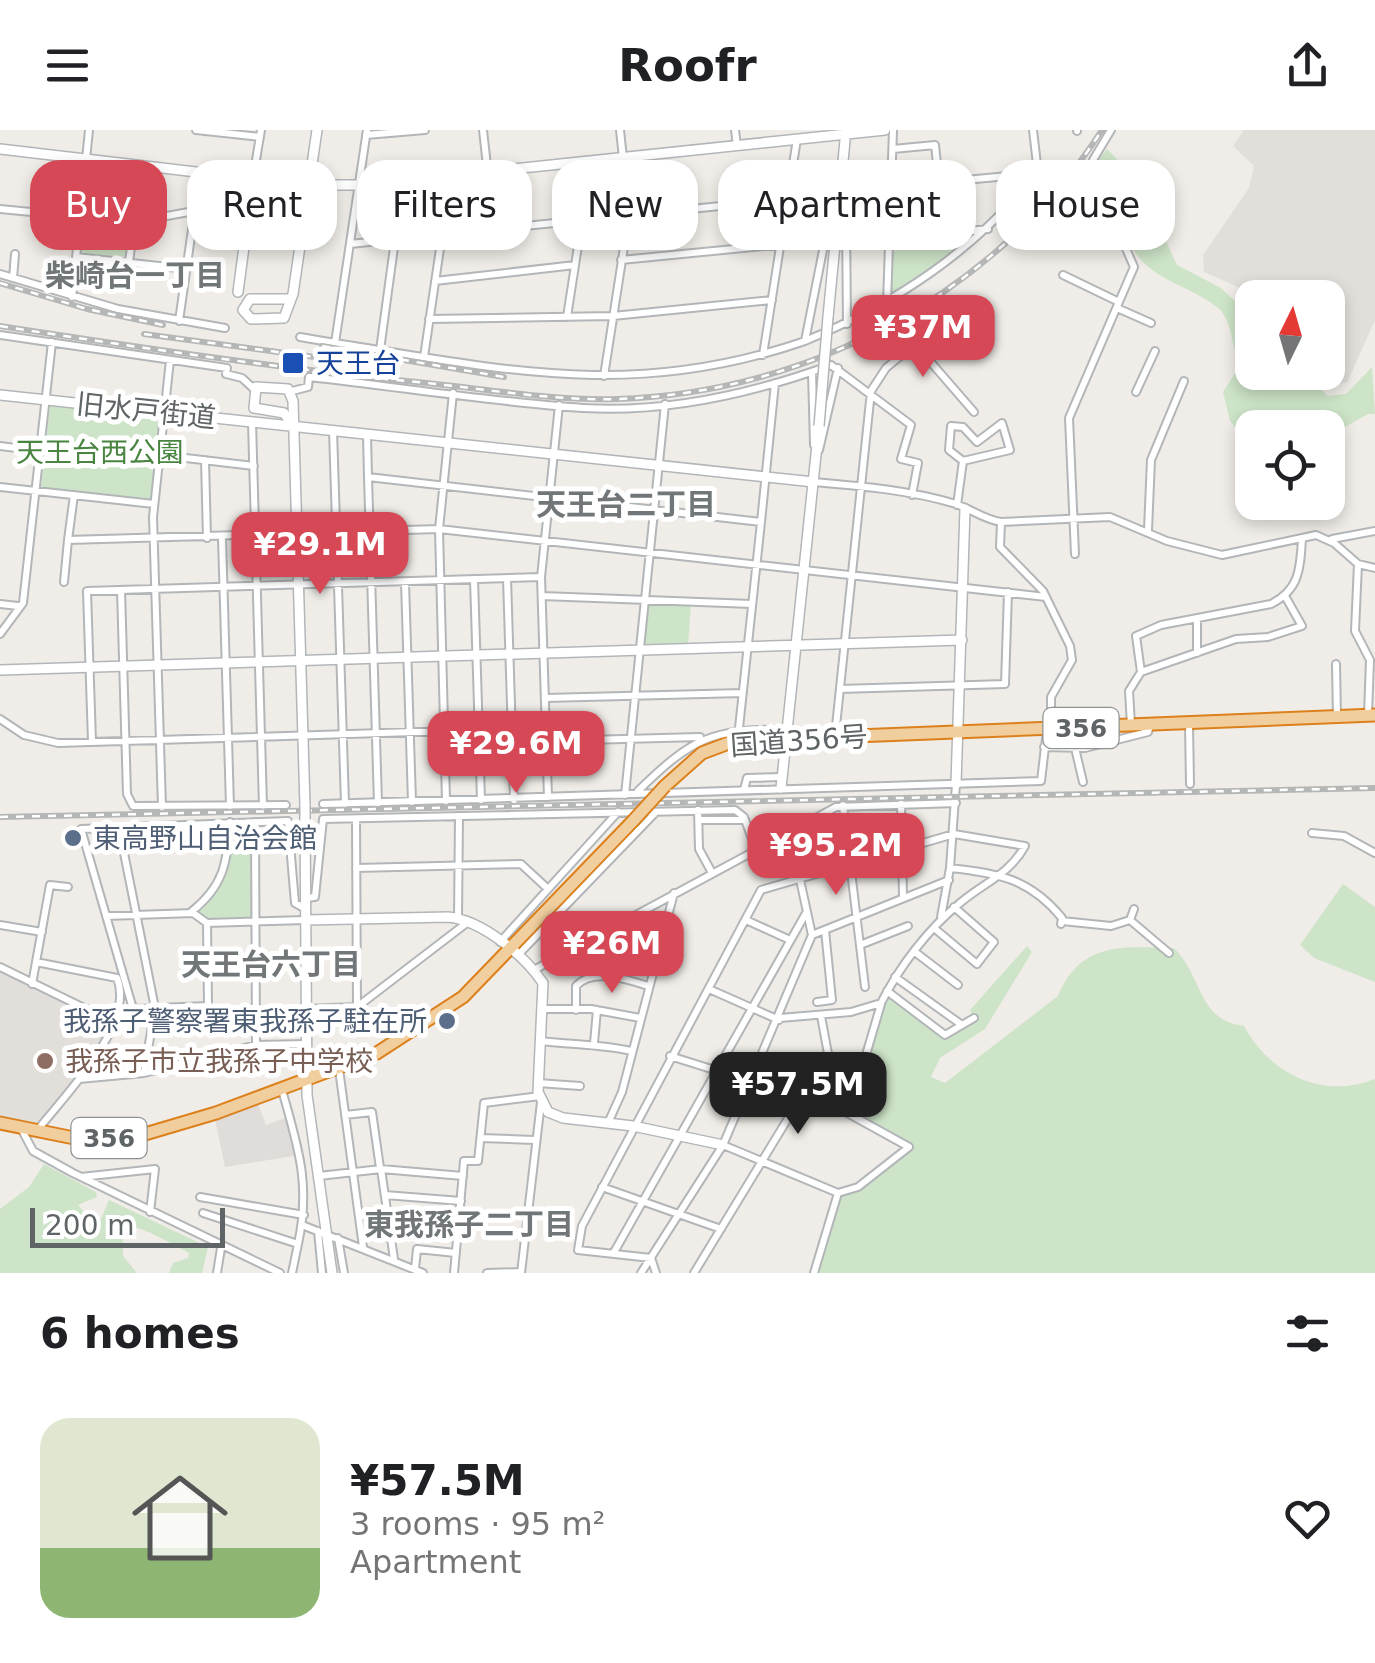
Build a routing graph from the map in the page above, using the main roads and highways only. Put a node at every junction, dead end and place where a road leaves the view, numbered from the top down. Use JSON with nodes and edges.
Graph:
{"nodes":[{"id":1,"x":1371,"y":715,"type":"edge"},
{"id":2,"x":0,"y":1122,"type":"edge"}],
"edges":[{"from":1,"to":2,"type":"highway","name":"国道356号","number":"356","bridge":true}]}
